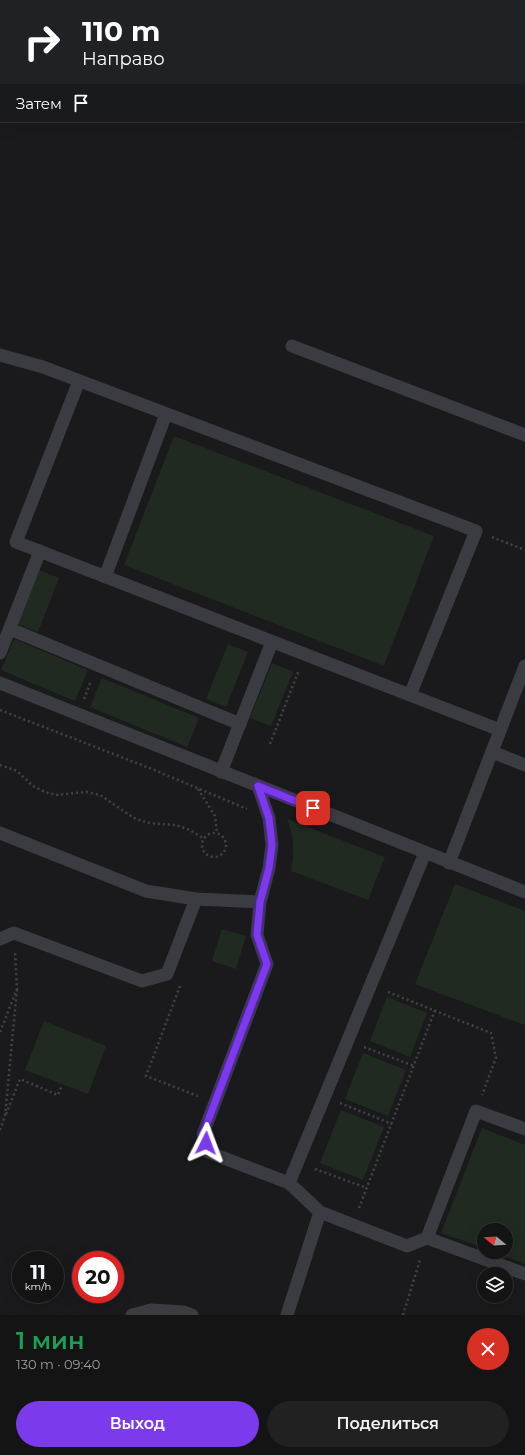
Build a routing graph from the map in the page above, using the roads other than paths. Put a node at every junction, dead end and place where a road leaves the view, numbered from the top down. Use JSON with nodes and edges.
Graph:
{"nodes":[{"id":1,"x":292,"y":346,"type":"dead end"},
{"id":2,"x":0,"y":354,"type":"edge"},
{"id":3,"x":79,"y":381,"type":"junction"},
{"id":4,"x":166,"y":414,"type":"junction"},
{"id":5,"x":525,"y":435,"type":"edge"},
{"id":6,"x":40,"y":551,"type":"junction"},
{"id":7,"x":105,"y":577,"type":"junction"},
{"id":8,"x":10,"y":629,"type":"junction"},
{"id":9,"x":272,"y":642,"type":"junction"},
{"id":10,"x":0,"y":653,"type":"edge"},
{"id":11,"x":525,"y":666,"type":"edge"},
{"id":12,"x":0,"y":683,"type":"edge"},
{"id":13,"x":410,"y":695,"type":"junction"},
{"id":14,"x":240,"y":724,"type":"junction"},
{"id":15,"x":500,"y":730,"type":"junction"},
{"id":16,"x":492,"y":752,"type":"junction"},
{"id":17,"x":525,"y":765,"type":"edge"},
{"id":18,"x":221,"y":772,"type":"junction"},
{"id":19,"x":258,"y":786,"type":"junction"},
{"id":20,"x":0,"y":833,"type":"edge"},
{"id":21,"x":425,"y":853,"type":"junction"},
{"id":22,"x":449,"y":863,"type":"junction"},
{"id":23,"x":525,"y":892,"type":"edge"},
{"id":24,"x":196,"y":899,"type":"junction"},
{"id":25,"x":260,"y":902,"type":"junction"},
{"id":26,"x":0,"y":939,"type":"edge"},
{"id":27,"x":525,"y":1129,"type":"edge"},
{"id":28,"x":289,"y":1183,"type":"junction"},
{"id":29,"x":320,"y":1212,"type":"junction"},
{"id":30,"x":427,"y":1238,"type":"junction"},
{"id":31,"x":525,"y":1274,"type":"edge"},
{"id":32,"x":132,"y":1315,"type":"edge"},
{"id":33,"x":192,"y":1315,"type":"edge"},
{"id":34,"x":287,"y":1315,"type":"edge"}],
"edges":[{"from":1,"to":5,"type":"lane"},
{"from":2,"to":3,"type":"lane"},
{"from":3,"to":4,"type":"lane"},
{"from":3,"to":6,"type":"lane"},
{"from":4,"to":7,"type":"lane"},
{"from":4,"to":13,"type":"lane"},
{"from":6,"to":7,"type":"lane"},
{"from":6,"to":8,"type":"lane"},
{"from":7,"to":9,"type":"lane"},
{"from":8,"to":10,"type":"lane"},
{"from":8,"to":14,"type":"lane"},
{"from":9,"to":13,"type":"lane"},
{"from":9,"to":14,"type":"lane"},
{"from":11,"to":15,"type":"lane"},
{"from":12,"to":18,"type":"lane"},
{"from":13,"to":15,"type":"lane"},
{"from":14,"to":18,"type":"lane"},
{"from":15,"to":16,"type":"lane"},
{"from":16,"to":17,"type":"lane"},
{"from":16,"to":22,"type":"lane"},
{"from":18,"to":19,"type":"lane"},
{"from":19,"to":21,"type":"lane"},
{"from":19,"to":25,"type":"lane"},
{"from":20,"to":24,"type":"lane"},
{"from":21,"to":22,"type":"lane"},
{"from":21,"to":28,"type":"lane"},
{"from":22,"to":23,"type":"lane"},
{"from":24,"to":25,"type":"lane"},
{"from":24,"to":26,"type":"lane"},
{"from":25,"to":28,"type":"lane"},
{"from":27,"to":30,"type":"lane"},
{"from":28,"to":29,"type":"lane"},
{"from":29,"to":30,"type":"lane"},
{"from":29,"to":34,"type":"lane"},
{"from":30,"to":31,"type":"lane"},
{"from":32,"to":33,"type":"lane"}]}
